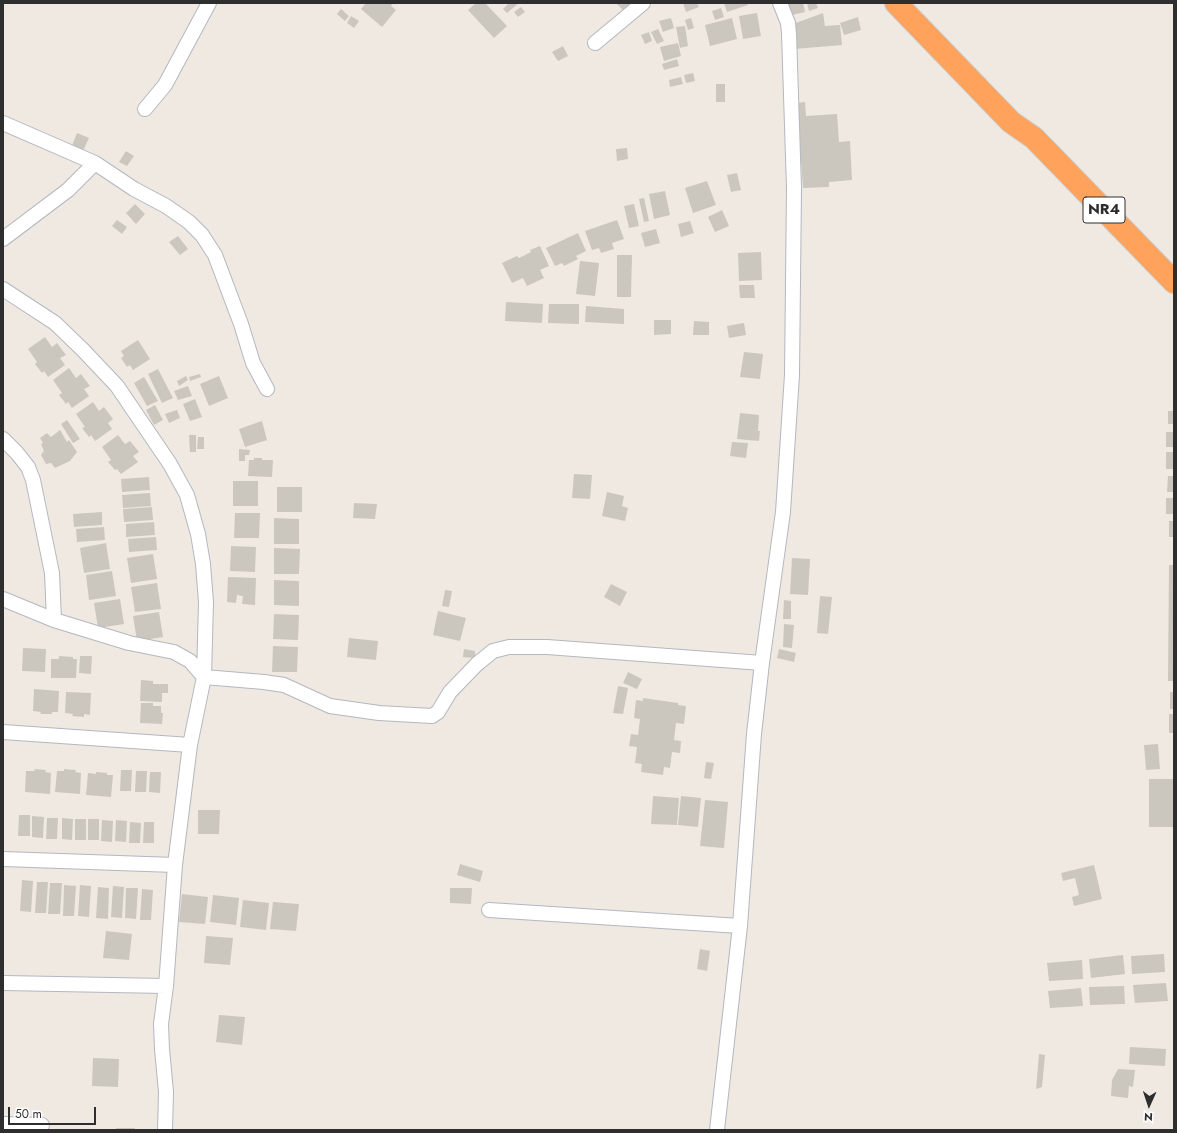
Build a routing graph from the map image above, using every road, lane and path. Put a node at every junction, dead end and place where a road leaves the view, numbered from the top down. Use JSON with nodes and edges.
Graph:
{"nodes":[{"id":1,"x":209,"y":3,"type":"edge"},
{"id":2,"x":644,"y":3,"type":"edge"},
{"id":3,"x":780,"y":3,"type":"edge"},
{"id":4,"x":896,"y":3,"type":"edge"},
{"id":5,"x":594,"y":43,"type":"dead end"},
{"id":6,"x":145,"y":109,"type":"dead end"},
{"id":7,"x":3,"y":123,"type":"edge"},
{"id":8,"x":95,"y":163,"type":"junction"},
{"id":9,"x":3,"y":239,"type":"edge"},
{"id":10,"x":1174,"y":282,"type":"edge"},
{"id":11,"x":3,"y":289,"type":"edge"},
{"id":12,"x":267,"y":389,"type":"dead end"},
{"id":13,"x":3,"y":439,"type":"edge"},
{"id":14,"x":3,"y":599,"type":"edge"},
{"id":15,"x":54,"y":620,"type":"junction"},
{"id":16,"x":762,"y":663,"type":"junction"},
{"id":17,"x":204,"y":677,"type":"junction"},
{"id":18,"x":3,"y":732,"type":"edge"},
{"id":19,"x":190,"y":744,"type":"junction"},
{"id":20,"x":3,"y":859,"type":"edge"},
{"id":21,"x":175,"y":865,"type":"junction"},
{"id":22,"x":489,"y":910,"type":"dead end"},
{"id":23,"x":740,"y":926,"type":"junction"},
{"id":24,"x":3,"y":983,"type":"edge"},
{"id":25,"x":166,"y":986,"type":"junction"},
{"id":26,"x":3,"y":1124,"type":"edge"},
{"id":27,"x":42,"y":1125,"type":"dead end"},
{"id":28,"x":166,"y":1130,"type":"edge"},
{"id":29,"x":717,"y":1130,"type":"edge"}],
"edges":[{"from":1,"to":6,"type":"street"},
{"from":2,"to":5,"type":"street"},
{"from":3,"to":16,"type":"street"},
{"from":4,"to":10,"type":"highway","number":"NR4"},
{"from":7,"to":8,"type":"street"},
{"from":8,"to":9,"type":"street"},
{"from":8,"to":12,"type":"street"},
{"from":11,"to":17,"type":"street"},
{"from":13,"to":15,"type":"street"},
{"from":14,"to":15,"type":"street"},
{"from":15,"to":17,"type":"street"},
{"from":16,"to":17,"type":"street"},
{"from":16,"to":23,"type":"street"},
{"from":17,"to":19,"type":"street"},
{"from":18,"to":19,"type":"street"},
{"from":19,"to":21,"type":"street"},
{"from":20,"to":21,"type":"street"},
{"from":21,"to":25,"type":"street"},
{"from":22,"to":23,"type":"street"},
{"from":23,"to":29,"type":"street"},
{"from":24,"to":25,"type":"street"},
{"from":25,"to":28,"type":"street"},
{"from":26,"to":27,"type":"street"}]}
